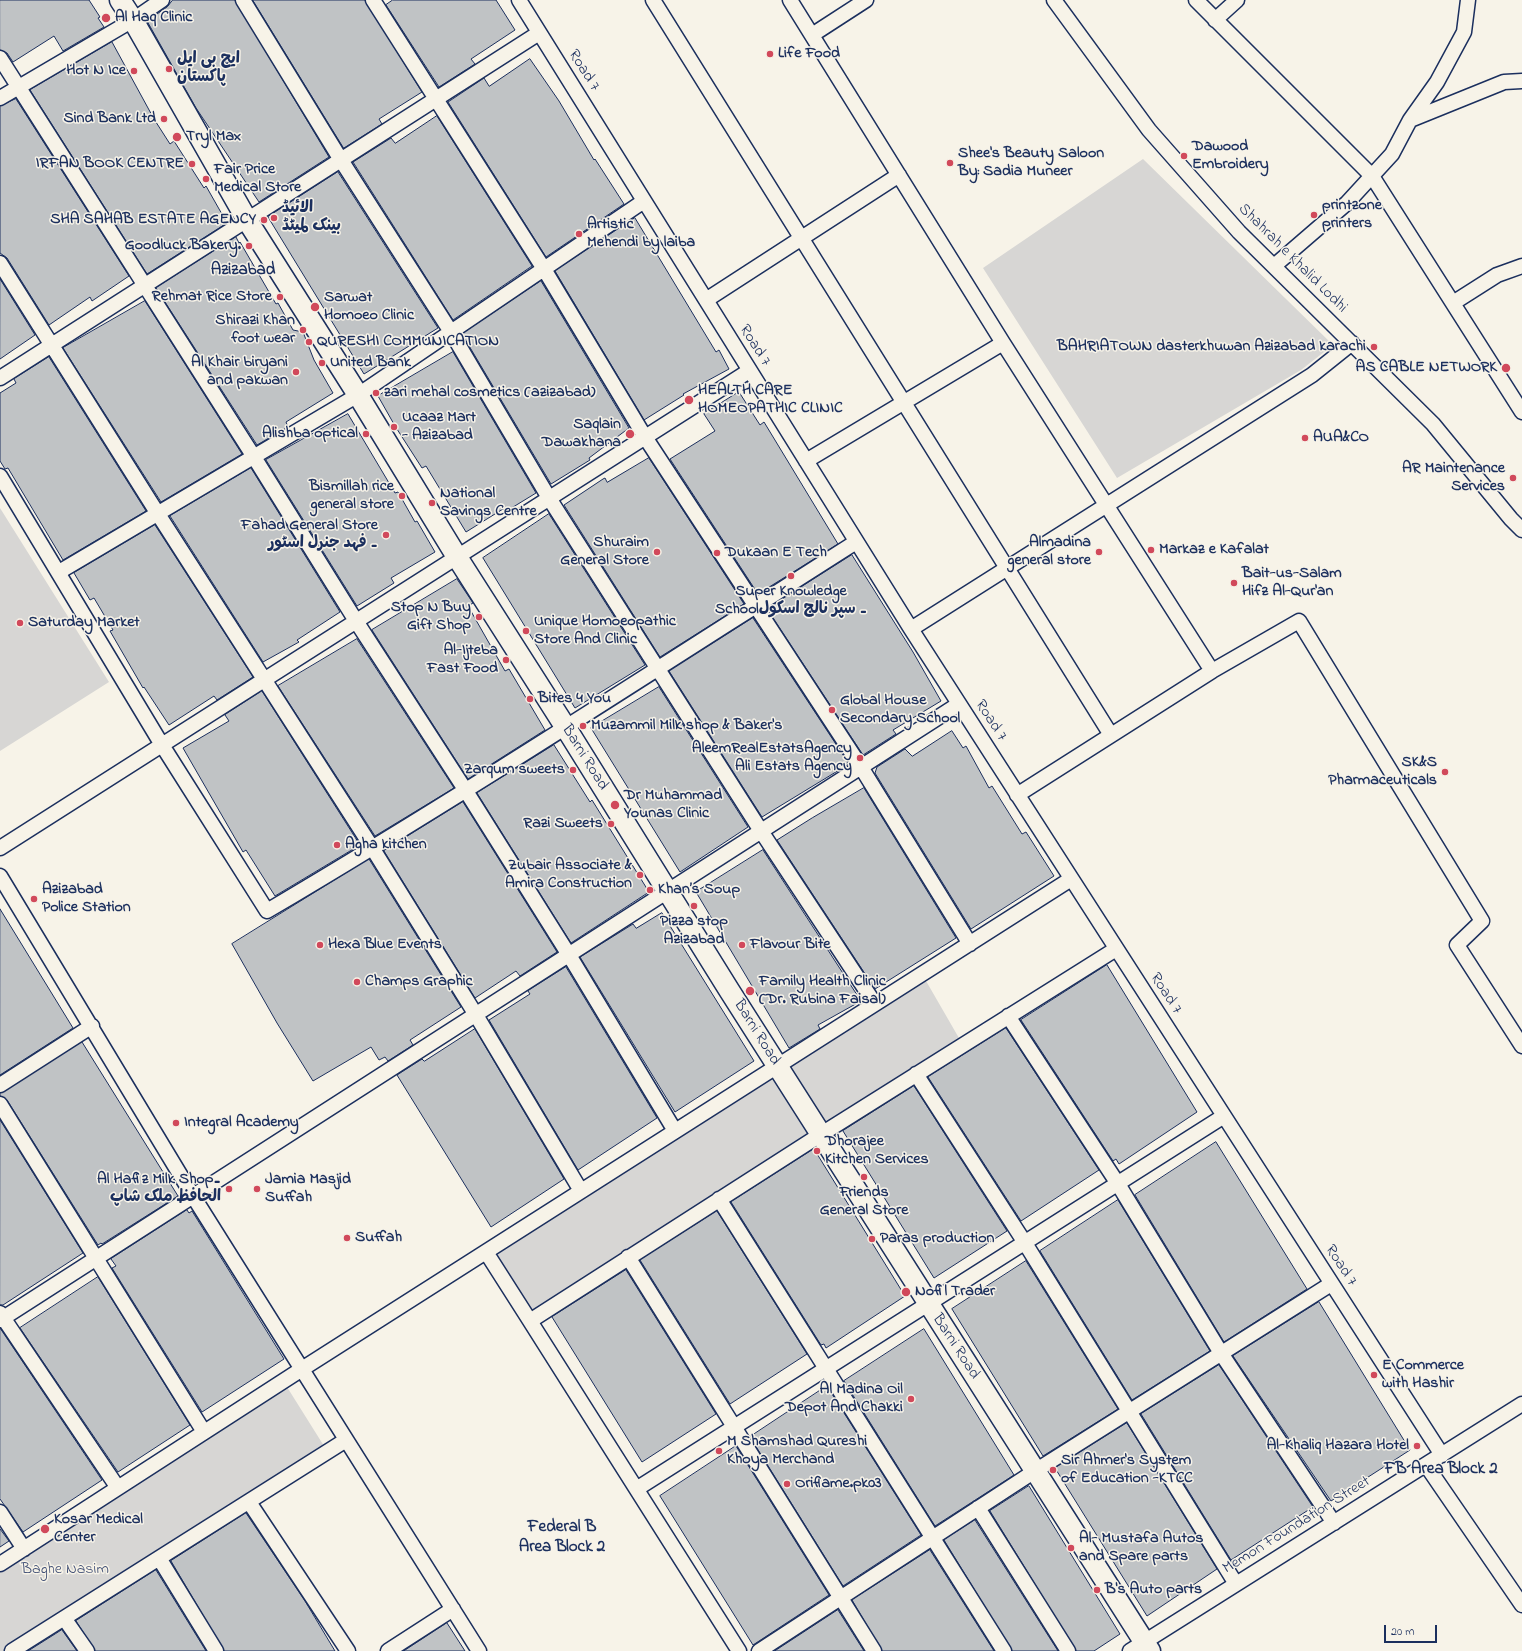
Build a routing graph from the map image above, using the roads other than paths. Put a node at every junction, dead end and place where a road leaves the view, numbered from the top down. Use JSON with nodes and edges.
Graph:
{"nodes":[{"id":1,"x":120,"y":0,"type":"edge"},
{"id":2,"x":162,"y":0,"type":"edge"},
{"id":3,"x":242,"y":0,"type":"edge"},
{"id":4,"x":373,"y":0,"type":"edge"},
{"id":5,"x":519,"y":0,"type":"edge"},
{"id":6,"x":653,"y":0,"type":"edge"},
{"id":7,"x":790,"y":0,"type":"edge"},
{"id":8,"x":866,"y":0,"type":"edge"},
{"id":9,"x":1054,"y":0,"type":"edge"},
{"id":10,"x":1196,"y":0,"type":"edge"},
{"id":11,"x":1238,"y":0,"type":"edge"},
{"id":12,"x":1468,"y":0,"type":"edge"},
{"id":13,"x":133,"y":20,"type":"junction"},
{"id":14,"x":1215,"y":20,"type":"junction"},
{"id":15,"x":539,"y":33,"type":"junction"},
{"id":16,"x":812,"y":35,"type":"junction"},
{"id":17,"x":0,"y":58,"type":"edge"},
{"id":18,"x":1522,"y":81,"type":"edge"},
{"id":19,"x":18,"y":88,"type":"junction"},
{"id":20,"x":0,"y":98,"type":"edge"},
{"id":21,"x":435,"y":100,"type":"junction"},
{"id":22,"x":1410,"y":120,"type":"junction"},
{"id":23,"x":341,"y":160,"type":"junction"},
{"id":24,"x":899,"y":175,"type":"junction"},
{"id":25,"x":1372,"y":176,"type":"junction"},
{"id":26,"x":644,"y":201,"type":"junction"},
{"id":27,"x":247,"y":220,"type":"junction"},
{"id":28,"x":802,"y":238,"type":"junction"},
{"id":29,"x":0,"y":263,"type":"edge"},
{"id":30,"x":1274,"y":266,"type":"junction"},
{"id":31,"x":1522,"y":266,"type":"edge"},
{"id":32,"x":544,"y":269,"type":"junction"},
{"id":33,"x":145,"y":285,"type":"junction"},
{"id":34,"x":706,"y":300,"type":"junction"},
{"id":35,"x":1453,"y":303,"type":"junction"},
{"id":36,"x":451,"y":332,"type":"junction"},
{"id":37,"x":1004,"y":342,"type":"junction"},
{"id":38,"x":1352,"y":343,"type":"junction"},
{"id":39,"x":52,"y":344,"type":"junction"},
{"id":40,"x":749,"y":371,"type":"junction"},
{"id":41,"x":0,"y":378,"type":"edge"},
{"id":42,"x":358,"y":395,"type":"junction"},
{"id":43,"x":904,"y":402,"type":"junction"},
{"id":44,"x":1522,"y":412,"type":"edge"},
{"id":45,"x":645,"y":437,"type":"junction"},
{"id":46,"x":254,"y":457,"type":"junction"},
{"id":47,"x":806,"y":461,"type":"junction"},
{"id":48,"x":0,"y":476,"type":"edge"},
{"id":49,"x":550,"y":498,"type":"junction"},
{"id":50,"x":1108,"y":505,"type":"junction"},
{"id":51,"x":158,"y":514,"type":"junction"},
{"id":52,"x":1522,"y":530,"type":"edge"},
{"id":53,"x":856,"y":542,"type":"junction"},
{"id":54,"x":457,"y":557,"type":"junction"},
{"id":55,"x":1008,"y":568,"type":"junction"},
{"id":56,"x":59,"y":572,"type":"junction"},
{"id":57,"x":756,"y":606,"type":"junction"},
{"id":58,"x":356,"y":622,"type":"junction"},
{"id":59,"x":911,"y":629,"type":"junction"},
{"id":60,"x":658,"y":669,"type":"junction"},
{"id":61,"x":1212,"y":671,"type":"junction"},
{"id":62,"x":265,"y":679,"type":"junction"},
{"id":63,"x":959,"y":704,"type":"junction"},
{"id":64,"x":566,"y":728,"type":"junction"},
{"id":65,"x":1112,"y":735,"type":"junction"},
{"id":66,"x":162,"y":745,"type":"junction"},
{"id":67,"x":861,"y":767,"type":"junction"},
{"id":68,"x":466,"y":790,"type":"junction"},
{"id":69,"x":1017,"y":795,"type":"junction"},
{"id":70,"x":761,"y":831,"type":"junction"},
{"id":71,"x":0,"y":848,"type":"edge"},
{"id":72,"x":373,"y":849,"type":"junction"},
{"id":73,"x":0,"y":876,"type":"edge"},
{"id":74,"x":1071,"y":879,"type":"junction"},
{"id":75,"x":668,"y":891,"type":"junction"},
{"id":76,"x":970,"y":944,"type":"junction"},
{"id":77,"x":1116,"y":949,"type":"junction"},
{"id":78,"x":569,"y":955,"type":"junction"},
{"id":79,"x":875,"y":1004,"type":"junction"},
{"id":80,"x":476,"y":1015,"type":"junction"},
{"id":81,"x":1008,"y":1016,"type":"junction"},
{"id":82,"x":92,"y":1026,"type":"junction"},
{"id":83,"x":1522,"y":1046,"type":"edge"},
{"id":84,"x":777,"y":1066,"type":"junction"},
{"id":85,"x":916,"y":1074,"type":"junction"},
{"id":86,"x":0,"y":1085,"type":"edge"},
{"id":87,"x":0,"y":1104,"type":"edge"},
{"id":88,"x":1224,"y":1116,"type":"junction"},
{"id":89,"x":675,"y":1131,"type":"junction"},
{"id":90,"x":820,"y":1135,"type":"junction"},
{"id":91,"x":1118,"y":1184,"type":"junction"},
{"id":92,"x":581,"y":1191,"type":"junction"},
{"id":93,"x":193,"y":1196,"type":"junction"},
{"id":94,"x":719,"y":1199,"type":"junction"},
{"id":95,"x":1025,"y":1243,"type":"junction"},
{"id":96,"x":486,"y":1252,"type":"junction"},
{"id":97,"x":628,"y":1257,"type":"junction"},
{"id":98,"x":97,"y":1258,"type":"junction"},
{"id":99,"x":1331,"y":1284,"type":"junction"},
{"id":100,"x":928,"y":1305,"type":"junction"},
{"id":101,"x":1,"y":1317,"type":"edge"},
{"id":102,"x":530,"y":1321,"type":"junction"},
{"id":103,"x":1221,"y":1353,"type":"junction"},
{"id":104,"x":302,"y":1369,"type":"junction"},
{"id":105,"x":826,"y":1369,"type":"junction"},
{"id":106,"x":1522,"y":1404,"type":"edge"},
{"id":107,"x":1129,"y":1411,"type":"junction"},
{"id":108,"x":734,"y":1427,"type":"junction"},
{"id":109,"x":204,"y":1432,"type":"junction"},
{"id":110,"x":346,"y":1440,"type":"junction"},
{"id":111,"x":1442,"y":1455,"type":"junction"},
{"id":112,"x":1426,"y":1465,"type":"junction"},
{"id":113,"x":1035,"y":1470,"type":"junction"},
{"id":114,"x":118,"y":1488,"type":"junction"},
{"id":115,"x":638,"y":1488,"type":"junction"},
{"id":116,"x":249,"y":1502,"type":"junction"},
{"id":117,"x":978,"y":1508,"type":"junction"},
{"id":118,"x":0,"y":1512,"type":"edge"},
{"id":119,"x":1334,"y":1523,"type":"junction"},
{"id":120,"x":933,"y":1537,"type":"junction"},
{"id":121,"x":24,"y":1549,"type":"junction"},
{"id":122,"x":159,"y":1558,"type":"junction"},
{"id":123,"x":0,"y":1564,"type":"edge"},
{"id":124,"x":1236,"y":1584,"type":"junction"},
{"id":125,"x":841,"y":1597,"type":"junction"},
{"id":126,"x":1522,"y":1605,"type":"edge"},
{"id":127,"x":453,"y":1610,"type":"junction"},
{"id":128,"x":64,"y":1618,"type":"junction"},
{"id":129,"x":408,"y":1646,"type":"edge"},
{"id":130,"x":1141,"y":1648,"type":"edge"},
{"id":131,"x":12,"y":1651,"type":"edge"},
{"id":132,"x":86,"y":1651,"type":"edge"},
{"id":133,"x":216,"y":1651,"type":"edge"},
{"id":134,"x":348,"y":1651,"type":"edge"},
{"id":135,"x":388,"y":1651,"type":"edge"},
{"id":136,"x":480,"y":1651,"type":"edge"},
{"id":137,"x":739,"y":1651,"type":"edge"},
{"id":138,"x":758,"y":1651,"type":"edge"},
{"id":139,"x":874,"y":1651,"type":"edge"},
{"id":140,"x":1004,"y":1651,"type":"edge"},
{"id":141,"x":1068,"y":1651,"type":"edge"}],
"edges":[{"from":1,"to":13,"type":"street","name":"Barni Road"},
{"from":2,"to":13,"type":"street"},
{"from":3,"to":23,"type":"street"},
{"from":4,"to":21,"type":"street"},
{"from":5,"to":15,"type":"street","name":"Road 7"},
{"from":6,"to":28,"type":"street"},
{"from":7,"to":16,"type":"street"},
{"from":8,"to":16,"type":"street"},
{"from":9,"to":30,"type":"street","name":"Shahrah e Khalid Lodhi"},
{"from":10,"to":14,"type":"street"},
{"from":11,"to":14,"type":"street"},
{"from":12,"to":22,"type":"street"},
{"from":13,"to":19,"type":"street"},
{"from":13,"to":27,"type":"street","name":"Barni Road"},
{"from":14,"to":25,"type":"street"},
{"from":15,"to":21,"type":"street"},
{"from":15,"to":26,"type":"street","name":"Road 7"},
{"from":16,"to":24,"type":"street"},
{"from":17,"to":19,"type":"street"},
{"from":18,"to":22,"type":"street"},
{"from":19,"to":20,"type":"street"},
{"from":19,"to":33,"type":"street"},
{"from":21,"to":23,"type":"street"},
{"from":21,"to":32,"type":"street"},
{"from":22,"to":25,"type":"street"},
{"from":23,"to":27,"type":"street"},
{"from":23,"to":36,"type":"street"},
{"from":24,"to":28,"type":"street"},
{"from":24,"to":37,"type":"street"},
{"from":25,"to":30,"type":"street"},
{"from":25,"to":35,"type":"street"},
{"from":26,"to":32,"type":"street"},
{"from":26,"to":34,"type":"street","name":"Road 7"},
{"from":27,"to":33,"type":"street"},
{"from":27,"to":42,"type":"street","name":"Barni Road"},
{"from":28,"to":34,"type":"street"},
{"from":28,"to":43,"type":"street"},
{"from":29,"to":39,"type":"street"},
{"from":30,"to":38,"type":"street","name":"Shahrah e Khalid Lodhi"},
{"from":31,"to":35,"type":"street"},
{"from":32,"to":36,"type":"street"},
{"from":32,"to":45,"type":"street"},
{"from":33,"to":39,"type":"street"},
{"from":33,"to":46,"type":"street"},
{"from":34,"to":40,"type":"street","name":"Road 7"},
{"from":35,"to":44,"type":"street"},
{"from":36,"to":42,"type":"street"},
{"from":36,"to":49,"type":"street"},
{"from":37,"to":43,"type":"street"},
{"from":37,"to":50,"type":"street"},
{"from":38,"to":50,"type":"street"},
{"from":38,"to":52,"type":"street","name":"Shahrah e Khalid Lodhi"},
{"from":39,"to":41,"type":"street"},
{"from":39,"to":51,"type":"street"},
{"from":40,"to":45,"type":"street"},
{"from":40,"to":47,"type":"street","name":"Road 7"},
{"from":42,"to":46,"type":"street"},
{"from":42,"to":54,"type":"street","name":"Barni Road"},
{"from":43,"to":47,"type":"street"},
{"from":43,"to":55,"type":"street"},
{"from":45,"to":49,"type":"street"},
{"from":45,"to":57,"type":"street"},
{"from":46,"to":51,"type":"street"},
{"from":46,"to":58,"type":"street"},
{"from":47,"to":53,"type":"street","name":"Road 7"},
{"from":48,"to":56,"type":"street"},
{"from":49,"to":54,"type":"street"},
{"from":49,"to":60,"type":"street"},
{"from":50,"to":55,"type":"street"},
{"from":50,"to":61,"type":"street"},
{"from":51,"to":56,"type":"street"},
{"from":51,"to":62,"type":"street"},
{"from":53,"to":57,"type":"street"},
{"from":53,"to":59,"type":"street","name":"Road 7"},
{"from":54,"to":58,"type":"street"},
{"from":54,"to":64,"type":"street","name":"Barni Road"},
{"from":55,"to":59,"type":"street"},
{"from":55,"to":65,"type":"street"},
{"from":56,"to":66,"type":"street"},
{"from":57,"to":60,"type":"street"},
{"from":57,"to":67,"type":"street"},
{"from":58,"to":62,"type":"street"},
{"from":58,"to":68,"type":"street"},
{"from":59,"to":63,"type":"street","name":"Road 7"},
{"from":60,"to":64,"type":"street"},
{"from":60,"to":70,"type":"street"},
{"from":61,"to":65,"type":"street"},
{"from":61,"to":83,"type":"street"},
{"from":62,"to":66,"type":"street"},
{"from":62,"to":72,"type":"street"},
{"from":63,"to":67,"type":"street"},
{"from":63,"to":69,"type":"street","name":"Road 7"},
{"from":64,"to":68,"type":"street"},
{"from":64,"to":75,"type":"street","name":"Barni Road"},
{"from":65,"to":69,"type":"street"},
{"from":66,"to":71,"type":"street"},
{"from":66,"to":72,"type":"street"},
{"from":67,"to":70,"type":"street"},
{"from":67,"to":76,"type":"street"},
{"from":68,"to":72,"type":"street"},
{"from":68,"to":78,"type":"street"},
{"from":69,"to":74,"type":"street","name":"Road 7"},
{"from":70,"to":75,"type":"street"},
{"from":70,"to":79,"type":"street"},
{"from":72,"to":80,"type":"street"},
{"from":73,"to":82,"type":"street"},
{"from":74,"to":76,"type":"street"},
{"from":74,"to":77,"type":"street","name":"Road 7"},
{"from":75,"to":78,"type":"street"},
{"from":75,"to":84,"type":"street","name":"Barni Road"},
{"from":76,"to":79,"type":"street"},
{"from":77,"to":81,"type":"street"},
{"from":77,"to":88,"type":"street","name":"Road 7"},
{"from":78,"to":80,"type":"street"},
{"from":78,"to":89,"type":"street"},
{"from":79,"to":84,"type":"street"},
{"from":80,"to":92,"type":"street"},
{"from":80,"to":93,"type":"street"},
{"from":81,"to":85,"type":"street"},
{"from":81,"to":91,"type":"street"},
{"from":82,"to":86,"type":"street"},
{"from":82,"to":93,"type":"street"},
{"from":84,"to":89,"type":"street"},
{"from":84,"to":90,"type":"street","name":"Barni Road"},
{"from":85,"to":90,"type":"street"},
{"from":85,"to":95,"type":"street"},
{"from":87,"to":98,"type":"street"},
{"from":88,"to":91,"type":"street"},
{"from":88,"to":99,"type":"street","name":"Road 7"},
{"from":89,"to":92,"type":"street"},
{"from":90,"to":94,"type":"street"},
{"from":90,"to":100,"type":"street","name":"Barni Road"},
{"from":91,"to":95,"type":"street"},
{"from":91,"to":103,"type":"street"},
{"from":92,"to":96,"type":"street"},
{"from":93,"to":98,"type":"street"},
{"from":93,"to":104,"type":"street"},
{"from":94,"to":97,"type":"street"},
{"from":94,"to":105,"type":"street"},
{"from":95,"to":100,"type":"street"},
{"from":95,"to":107,"type":"street"},
{"from":96,"to":102,"type":"street"},
{"from":96,"to":104,"type":"street"},
{"from":97,"to":102,"type":"street"},
{"from":97,"to":108,"type":"street"},
{"from":98,"to":101,"type":"street"},
{"from":98,"to":109,"type":"street"},
{"from":99,"to":103,"type":"street"},
{"from":99,"to":111,"type":"street","name":"Road 7"},
{"from":100,"to":105,"type":"street"},
{"from":100,"to":113,"type":"street","name":"Barni Road"},
{"from":101,"to":114,"type":"street"},
{"from":102,"to":115,"type":"street"},
{"from":103,"to":107,"type":"street"},
{"from":103,"to":119,"type":"street"},
{"from":104,"to":109,"type":"street"},
{"from":104,"to":110,"type":"street"},
{"from":105,"to":108,"type":"street"},
{"from":105,"to":120,"type":"street"},
{"from":106,"to":111,"type":"street","name":"Memon Foundation Street"},
{"from":107,"to":113,"type":"street"},
{"from":107,"to":124,"type":"street"},
{"from":108,"to":115,"type":"street"},
{"from":108,"to":125,"type":"street"},
{"from":109,"to":114,"type":"street"},
{"from":110,"to":116,"type":"street"},
{"from":110,"to":127,"type":"street"},
{"from":111,"to":112,"type":"street","name":"Memon Foundation Street"},
{"from":112,"to":119,"type":"street","name":"Memon Foundation Street"},
{"from":112,"to":126,"type":"street"},
{"from":113,"to":117,"type":"street"},
{"from":113,"to":130,"type":"street","name":"Barni Road"},
{"from":114,"to":121,"type":"street"},
{"from":115,"to":137,"type":"street"},
{"from":116,"to":122,"type":"street"},
{"from":116,"to":134,"type":"street"},
{"from":117,"to":120,"type":"street"},
{"from":117,"to":141,"type":"street"},
{"from":118,"to":121,"type":"street"},
{"from":119,"to":124,"type":"street","name":"Memon Foundation Street"},
{"from":120,"to":125,"type":"street"},
{"from":120,"to":140,"type":"street"},
{"from":121,"to":123,"type":"street"},
{"from":122,"to":128,"type":"street"},
{"from":122,"to":133,"type":"street"},
{"from":124,"to":130,"type":"street","name":"Memon Foundation Street"},
{"from":125,"to":138,"type":"street"},
{"from":125,"to":139,"type":"street"},
{"from":127,"to":129,"type":"street"},
{"from":127,"to":136,"type":"street"},
{"from":128,"to":131,"type":"street"},
{"from":128,"to":132,"type":"street"},
{"from":129,"to":135,"type":"street"}]}
